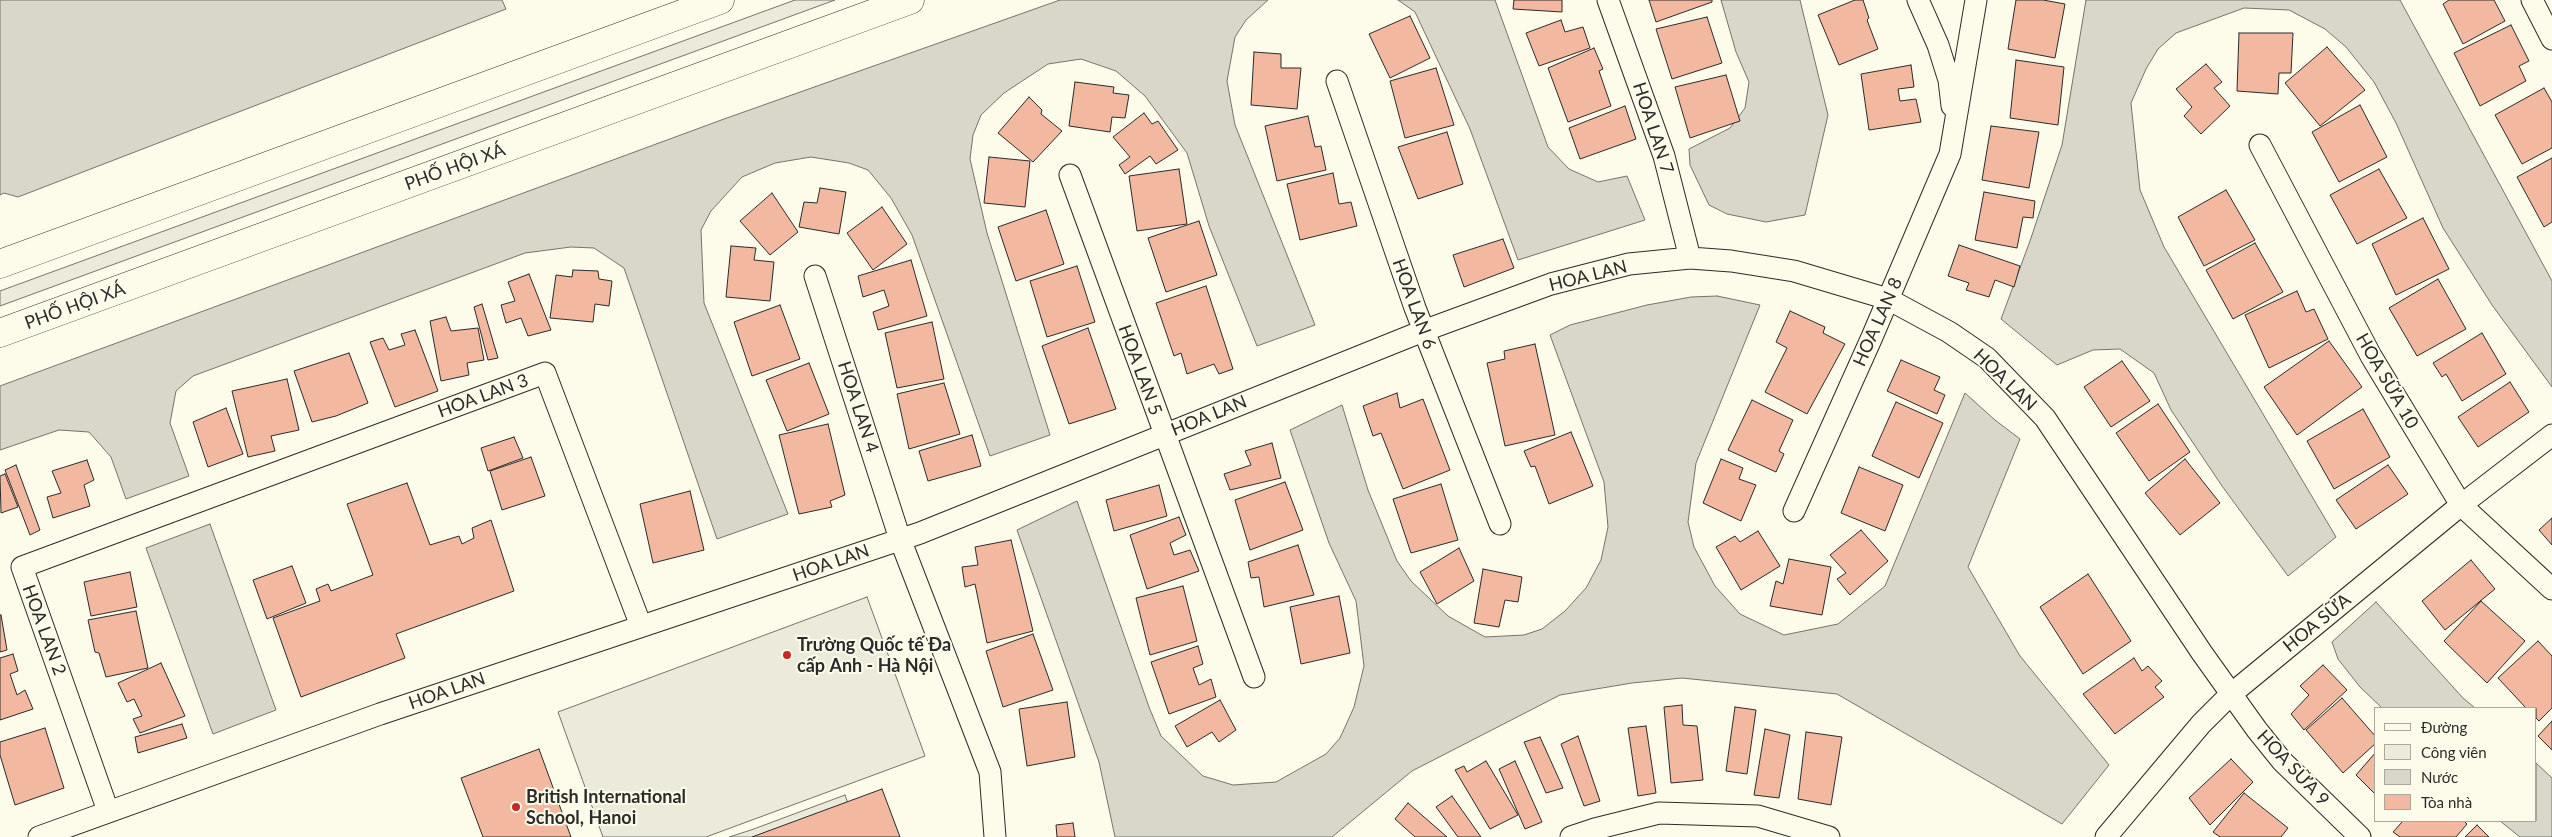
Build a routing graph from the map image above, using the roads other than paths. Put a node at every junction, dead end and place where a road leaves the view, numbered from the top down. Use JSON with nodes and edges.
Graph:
{"nodes":[{"id":1,"x":720,"y":0,"type":"edge"},
{"id":2,"x":910,"y":0,"type":"edge"},
{"id":3,"x":1608,"y":0,"type":"edge"},
{"id":4,"x":1918,"y":0,"type":"edge"},
{"id":5,"x":1976,"y":0,"type":"edge"},
{"id":6,"x":2532,"y":0,"type":"edge"},
{"id":7,"x":2552,"y":39,"type":"edge"},
{"id":8,"x":1337,"y":81,"type":"dead end"},
{"id":9,"x":1955,"y":131,"type":"junction"},
{"id":10,"x":2260,"y":145,"type":"dead end"},
{"id":11,"x":1070,"y":175,"type":"dead end"},
{"id":12,"x":1690,"y":258,"type":"junction"},
{"id":13,"x":0,"y":264,"type":"edge"},
{"id":14,"x":815,"y":276,"type":"dead end"},
{"id":15,"x":1888,"y":299,"type":"junction"},
{"id":16,"x":1423,"y":330,"type":"junction"},
{"id":17,"x":0,"y":333,"type":"edge"},
{"id":18,"x":1164,"y":434,"type":"junction"},
{"id":19,"x":2552,"y":435,"type":"edge"},
{"id":20,"x":2461,"y":505,"type":"junction"},
{"id":21,"x":1794,"y":511,"type":"dead end"},
{"id":22,"x":167,"y":512,"type":"joint"},
{"id":23,"x":1500,"y":524,"type":"dead end"},
{"id":24,"x":900,"y":539,"type":"junction"},
{"id":25,"x":2552,"y":589,"type":"edge"},
{"id":26,"x":640,"y":626,"type":"junction"},
{"id":27,"x":1254,"y":677,"type":"dead end"},
{"id":28,"x":2230,"y":695,"type":"junction"},
{"id":29,"x":108,"y":811,"type":"junction"},
{"id":30,"x":39,"y":837,"type":"edge"},
{"id":31,"x":995,"y":837,"type":"edge"},
{"id":32,"x":1572,"y":837,"type":"edge"},
{"id":33,"x":1829,"y":837,"type":"edge"},
{"id":34,"x":2106,"y":837,"type":"edge"},
{"id":35,"x":2360,"y":837,"type":"edge"}],
"edges":[{"from":1,"to":13,"type":"main road"},
{"from":2,"to":17,"type":"main road","name":"PHỐ HỘI XÁ"},
{"from":3,"to":12,"type":"street","name":"HOA LAN 7"},
{"from":4,"to":9,"type":"street","name":"HOA LAN 8"},
{"from":5,"to":9,"type":"street","name":"HOA LAN 8"},
{"from":6,"to":7,"type":"street"},
{"from":8,"to":16,"type":"street","name":"HOA LAN 6"},
{"from":9,"to":15,"type":"street","name":"HOA LAN 8"},
{"from":10,"to":20,"type":"street","name":"HOA SỮA 10"},
{"from":11,"to":18,"type":"street","name":"HOA LAN 5"},
{"from":12,"to":15,"type":"street","name":"HOA LAN"},
{"from":12,"to":16,"type":"street","name":"HOA LAN"},
{"from":14,"to":24,"type":"street","name":"HOA LAN 4"},
{"from":15,"to":21,"type":"street","name":"HOA LAN 8"},
{"from":15,"to":28,"type":"street","name":"HOA LAN"},
{"from":16,"to":18,"type":"street","name":"HOA LAN"},
{"from":16,"to":23,"type":"street","name":"HOA LAN 6"},
{"from":18,"to":24,"type":"street","name":"HOA LAN"},
{"from":18,"to":27,"type":"street","name":"HOA LAN 5"},
{"from":19,"to":20,"type":"street","name":"HOA SỮA"},
{"from":20,"to":25,"type":"street","name":"HOA SỮA 10"},
{"from":20,"to":28,"type":"street","name":"HOA SỮA"},
{"from":22,"to":26,"type":"street","name":"HOA LAN 3"},
{"from":22,"to":29,"type":"street","name":"HOA LAN 2"},
{"from":24,"to":26,"type":"street","name":"HOA LAN"},
{"from":24,"to":31,"type":"street","name":"HOA LAN 4"},
{"from":26,"to":29,"type":"street","name":"HOA LAN"},
{"from":28,"to":34,"type":"street","name":"HOA SỮA"},
{"from":28,"to":35,"type":"street","name":"HOA SỮA 9"},
{"from":29,"to":30,"type":"street","name":"HOA LAN"},
{"from":32,"to":33,"type":"street"}]}
